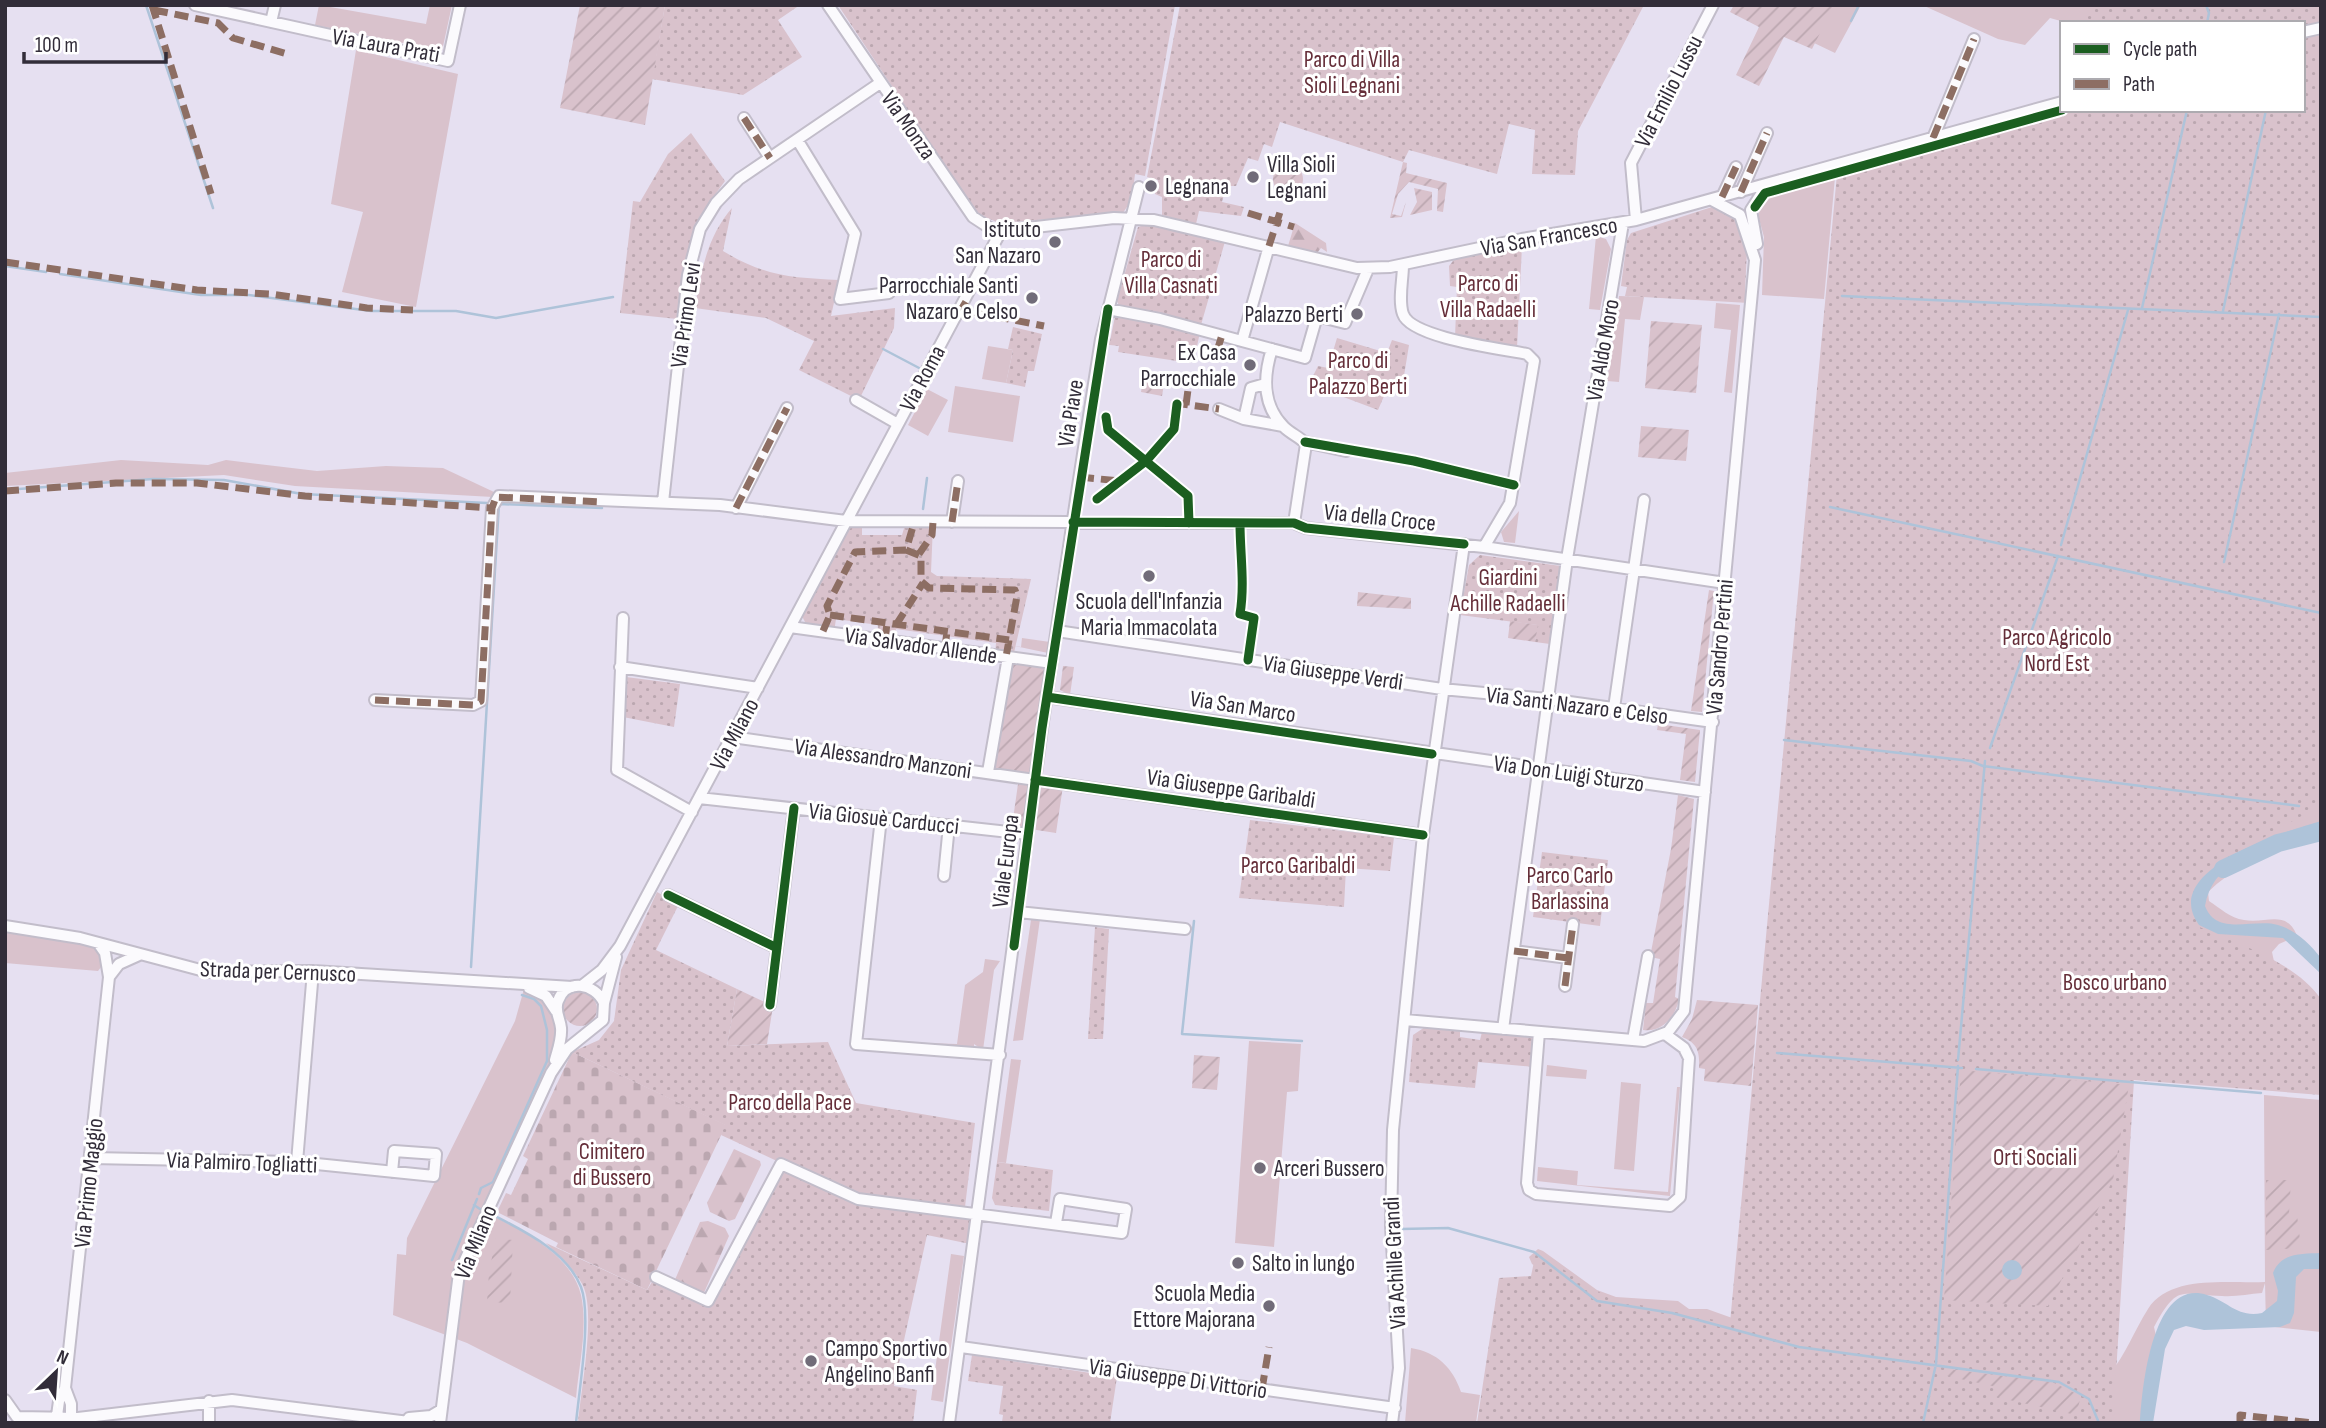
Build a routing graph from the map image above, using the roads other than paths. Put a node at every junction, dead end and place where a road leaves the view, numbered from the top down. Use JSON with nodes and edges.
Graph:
{"nodes":[{"id":1,"x":195,"y":5,"type":"edge"},
{"id":2,"x":275,"y":5,"type":"edge"},
{"id":3,"x":460,"y":5,"type":"edge"},
{"id":4,"x":828,"y":5,"type":"edge"},
{"id":5,"x":1713,"y":5,"type":"edge"},
{"id":6,"x":271,"y":22,"type":"junction"},
{"id":7,"x":1974,"y":39,"type":"dead end"},
{"id":8,"x":880,"y":83,"type":"junction"},
{"id":9,"x":2060,"y":103,"type":"edge"},
{"id":10,"x":744,"y":118,"type":"dead end"},
{"id":11,"x":1767,"y":133,"type":"dead end"},
{"id":12,"x":1933,"y":138,"type":"junction"},
{"id":13,"x":798,"y":141,"type":"junction"},
{"id":14,"x":770,"y":158,"type":"junction"},
{"id":15,"x":1736,"y":167,"type":"dead end"},
{"id":16,"x":1768,"y":184,"type":"junction"},
{"id":17,"x":1139,"y":187,"type":"dead end"},
{"id":18,"x":1740,"y":192,"type":"junction"},
{"id":19,"x":1717,"y":198,"type":"junction"},
{"id":20,"x":1132,"y":218,"type":"junction"},
{"id":21,"x":1748,"y":219,"type":"junction"},
{"id":22,"x":1636,"y":220,"type":"junction"},
{"id":23,"x":1623,"y":223,"type":"junction"},
{"id":24,"x":999,"y":234,"type":"junction"},
{"id":25,"x":1269,"y":246,"type":"junction"},
{"id":26,"x":1403,"y":265,"type":"junction"},
{"id":27,"x":1368,"y":269,"type":"junction"},
{"id":28,"x":889,"y":293,"type":"dead end"},
{"id":29,"x":1108,"y":309,"type":"junction"},
{"id":30,"x":1242,"y":341,"type":"junction"},
{"id":31,"x":1272,"y":349,"type":"junction"},
{"id":32,"x":1265,"y":384,"type":"junction"},
{"id":33,"x":856,"y":400,"type":"dead end"},
{"id":34,"x":787,"y":408,"type":"dead end"},
{"id":35,"x":1220,"y":409,"type":"dead end"},
{"id":36,"x":1244,"y":419,"type":"junction"},
{"id":37,"x":1280,"y":422,"type":"junction"},
{"id":38,"x":898,"y":424,"type":"junction"},
{"id":39,"x":1305,"y":442,"type":"junction"},
{"id":40,"x":1346,"y":452,"type":"dead end"},
{"id":41,"x":958,"y":481,"type":"dead end"},
{"id":42,"x":1644,"y":500,"type":"dead end"},
{"id":43,"x":663,"y":502,"type":"junction"},
{"id":44,"x":736,"y":508,"type":"junction"},
{"id":45,"x":846,"y":521,"type":"junction"},
{"id":46,"x":952,"y":522,"type":"junction"},
{"id":47,"x":1073,"y":522,"type":"junction"},
{"id":48,"x":1294,"y":523,"type":"junction"},
{"id":49,"x":1464,"y":544,"type":"junction"},
{"id":50,"x":1484,"y":547,"type":"junction"},
{"id":51,"x":1567,"y":559,"type":"junction"},
{"id":52,"x":1634,"y":569,"type":"junction"},
{"id":53,"x":1725,"y":583,"type":"junction"},
{"id":54,"x":623,"y":618,"type":"dead end"},
{"id":55,"x":790,"y":627,"type":"junction"},
{"id":56,"x":1057,"y":631,"type":"junction"},
{"id":57,"x":1008,"y":657,"type":"junction"},
{"id":58,"x":1052,"y":663,"type":"junction"},
{"id":59,"x":620,"y":667,"type":"junction"},
{"id":60,"x":758,"y":688,"type":"junction"},
{"id":61,"x":1442,"y":689,"type":"junction"},
{"id":62,"x":1047,"y":696,"type":"junction"},
{"id":63,"x":1548,"y":699,"type":"junction"},
{"id":64,"x":375,"y":700,"type":"dead end"},
{"id":65,"x":1614,"y":708,"type":"junction"},
{"id":66,"x":1713,"y":722,"type":"junction"},
{"id":67,"x":732,"y":737,"type":"junction"},
{"id":68,"x":1433,"y":754,"type":"junction"},
{"id":69,"x":1539,"y":769,"type":"junction"},
{"id":70,"x":988,"y":772,"type":"junction"},
{"id":71,"x":1035,"y":780,"type":"junction"},
{"id":72,"x":1705,"y":792,"type":"junction"},
{"id":73,"x":699,"y":798,"type":"junction"},
{"id":74,"x":794,"y":808,"type":"junction"},
{"id":75,"x":692,"y":812,"type":"junction"},
{"id":76,"x":881,"y":818,"type":"junction"},
{"id":77,"x":949,"y":825,"type":"junction"},
{"id":78,"x":1027,"y":834,"type":"junction"},
{"id":79,"x":1423,"y":835,"type":"junction"},
{"id":80,"x":944,"y":876,"type":"dead end"},
{"id":81,"x":667,"y":895,"type":"dead end"},
{"id":82,"x":1018,"y":912,"type":"junction"},
{"id":83,"x":1573,"y":924,"type":"dead end"},
{"id":84,"x":5,"y":926,"type":"edge"},
{"id":85,"x":1185,"y":929,"type":"dead end"},
{"id":86,"x":98,"y":943,"type":"junction"},
{"id":87,"x":620,"y":946,"type":"junction"},
{"id":88,"x":117,"y":948,"type":"junction"},
{"id":89,"x":777,"y":948,"type":"junction"},
{"id":90,"x":1514,"y":951,"type":"junction"},
{"id":91,"x":139,"y":955,"type":"junction"},
{"id":92,"x":1648,"y":956,"type":"dead end"},
{"id":93,"x":1569,"y":958,"type":"junction"},
{"id":94,"x":106,"y":964,"type":"junction"},
{"id":95,"x":120,"y":964,"type":"junction"},
{"id":96,"x":313,"y":971,"type":"junction"},
{"id":97,"x":109,"y":977,"type":"junction"},
{"id":98,"x":513,"y":984,"type":"junction"},
{"id":99,"x":577,"y":986,"type":"junction"},
{"id":100,"x":1564,"y":986,"type":"dead end"},
{"id":101,"x":604,"y":1003,"type":"junction"},
{"id":102,"x":770,"y":1005,"type":"dead end"},
{"id":103,"x":556,"y":1011,"type":"junction"},
{"id":104,"x":1405,"y":1020,"type":"junction"},
{"id":105,"x":561,"y":1023,"type":"junction"},
{"id":106,"x":1503,"y":1029,"type":"junction"},
{"id":107,"x":1539,"y":1032,"type":"junction"},
{"id":108,"x":584,"y":1034,"type":"junction"},
{"id":109,"x":1665,"y":1034,"type":"junction"},
{"id":110,"x":1633,"y":1041,"type":"junction"},
{"id":111,"x":1000,"y":1055,"type":"junction"},
{"id":112,"x":551,"y":1073,"type":"junction"},
{"id":113,"x":91,"y":1158,"type":"junction"},
{"id":114,"x":298,"y":1162,"type":"junction"},
{"id":115,"x":392,"y":1172,"type":"dead end"},
{"id":116,"x":977,"y":1214,"type":"junction"},
{"id":117,"x":1056,"y":1223,"type":"junction"},
{"id":118,"x":656,"y":1277,"type":"dead end"},
{"id":119,"x":961,"y":1347,"type":"junction"},
{"id":120,"x":65,"y":1388,"type":"junction"},
{"id":121,"x":5,"y":1400,"type":"edge"},
{"id":122,"x":209,"y":1401,"type":"junction"},
{"id":123,"x":1395,"y":1408,"type":"junction"},
{"id":124,"x":441,"y":1410,"type":"junction"},
{"id":125,"x":396,"y":1419,"type":"junction"},
{"id":126,"x":57,"y":1420,"type":"edge"},
{"id":127,"x":71,"y":1420,"type":"edge"},
{"id":128,"x":209,"y":1423,"type":"edge"},
{"id":129,"x":417,"y":1423,"type":"edge"},
{"id":130,"x":440,"y":1423,"type":"edge"},
{"id":131,"x":949,"y":1423,"type":"edge"},
{"id":132,"x":1392,"y":1423,"type":"edge"}],
"edges":[{"from":1,"to":6,"type":"street","name":"Via Laura Prati"},
{"from":2,"to":6,"type":"street"},
{"from":3,"to":6,"type":"street","name":"Via Laura Prati"},
{"from":4,"to":8,"type":"street","name":"Via Monza"},
{"from":5,"to":22,"type":"street","name":"Via Emilio Lussu"},
{"from":7,"to":12,"type":"street"},
{"from":8,"to":13,"type":"street","name":"Via Primo Levi"},
{"from":8,"to":24,"type":"street","name":"Via Monza"},
{"from":9,"to":12,"type":"street","name":"Via San Francesco"},
{"from":10,"to":14,"type":"street"},
{"from":11,"to":18,"type":"street"},
{"from":12,"to":16,"type":"street","name":"Via San Francesco"},
{"from":13,"to":14,"type":"street","name":"Via Primo Levi"},
{"from":13,"to":28,"type":"street"},
{"from":14,"to":43,"type":"street","name":"Via Primo Levi"},
{"from":15,"to":19,"type":"street"},
{"from":16,"to":18,"type":"street","name":"Via San Francesco"},
{"from":16,"to":21,"type":"street"},
{"from":17,"to":20,"type":"street","name":"Via Piave"},
{"from":18,"to":19,"type":"street","name":"Via San Francesco"},
{"from":18,"to":21,"type":"street"},
{"from":19,"to":21,"type":"street"},
{"from":19,"to":22,"type":"street","name":"Via San Francesco"},
{"from":20,"to":24,"type":"street","name":"Via San Francesco"},
{"from":20,"to":25,"type":"street","name":"Via San Francesco"},
{"from":20,"to":29,"type":"street","name":"Via Piave"},
{"from":21,"to":53,"type":"street","name":"Via Sandro Pertini"},
{"from":22,"to":23,"type":"street","name":"Via San Francesco"},
{"from":23,"to":26,"type":"street","name":"Via San Francesco"},
{"from":23,"to":51,"type":"street","name":"Via Aldo Moro"},
{"from":24,"to":38,"type":"street","name":"Via Roma"},
{"from":25,"to":27,"type":"street","name":"Via San Francesco"},
{"from":25,"to":30,"type":"street"},
{"from":26,"to":27,"type":"street","name":"Via San Francesco"},
{"from":26,"to":50,"type":"street"},
{"from":27,"to":31,"type":"street"},
{"from":29,"to":30,"type":"street"},
{"from":29,"to":47,"type":"street","name":"Via Piave"},
{"from":30,"to":31,"type":"street"},
{"from":31,"to":32,"type":"street"},
{"from":32,"to":36,"type":"street"},
{"from":32,"to":37,"type":"street"},
{"from":33,"to":38,"type":"street"},
{"from":34,"to":44,"type":"street"},
{"from":35,"to":36,"type":"street"},
{"from":36,"to":37,"type":"street"},
{"from":37,"to":39,"type":"street"},
{"from":38,"to":45,"type":"street","name":"Via Roma"},
{"from":39,"to":40,"type":"street"},
{"from":39,"to":48,"type":"street"},
{"from":41,"to":46,"type":"street"},
{"from":42,"to":52,"type":"street"},
{"from":43,"to":44,"type":"street","name":"Via della Croce"},
{"from":43,"to":64,"type":"street","name":"Via della Croce"},
{"from":44,"to":45,"type":"street","name":"Via della Croce"},
{"from":45,"to":46,"type":"street","name":"Via della Croce"},
{"from":45,"to":55,"type":"street","name":"Via Milano"},
{"from":46,"to":47,"type":"street","name":"Via della Croce"},
{"from":47,"to":48,"type":"street","name":"Via della Croce"},
{"from":47,"to":56,"type":"street","name":"Via Piave"},
{"from":48,"to":49,"type":"street","name":"Via della Croce"},
{"from":49,"to":50,"type":"street","name":"Via della Croce"},
{"from":49,"to":61,"type":"street","name":"Via Achille Grandi"},
{"from":50,"to":51,"type":"street","name":"Via della Croce"},
{"from":51,"to":52,"type":"street","name":"Via della Croce"},
{"from":51,"to":63,"type":"street","name":"Via Aldo Moro"},
{"from":52,"to":53,"type":"street","name":"Via della Croce"},
{"from":52,"to":65,"type":"street"},
{"from":53,"to":66,"type":"street","name":"Via Sandro Pertini"},
{"from":54,"to":59,"type":"street"},
{"from":55,"to":57,"type":"street","name":"Via Salvador Allende"},
{"from":55,"to":60,"type":"street","name":"Via Milano"},
{"from":56,"to":58,"type":"street","name":"Via Piave"},
{"from":56,"to":61,"type":"street","name":"Via Giuseppe Verdi"},
{"from":57,"to":58,"type":"street","name":"Via Salvador Allende"},
{"from":57,"to":70,"type":"street"},
{"from":58,"to":62,"type":"street","name":"Viale Europa"},
{"from":59,"to":60,"type":"street"},
{"from":59,"to":75,"type":"street"},
{"from":60,"to":67,"type":"street","name":"Via Milano"},
{"from":61,"to":63,"type":"street","name":"Via Santi Nazaro e Celso"},
{"from":61,"to":68,"type":"street","name":"Via Achille Grandi"},
{"from":62,"to":68,"type":"street","name":"Via San Marco"},
{"from":62,"to":71,"type":"street","name":"Viale Europa"},
{"from":63,"to":65,"type":"street","name":"Via Santi Nazaro e Celso"},
{"from":63,"to":69,"type":"street","name":"Via Aldo Moro"},
{"from":65,"to":66,"type":"street","name":"Via Santi Nazaro e Celso"},
{"from":66,"to":72,"type":"street","name":"Via Sandro Pertini"},
{"from":67,"to":70,"type":"street","name":"Via Alessandro Manzoni"},
{"from":67,"to":73,"type":"street","name":"Via Milano"},
{"from":68,"to":69,"type":"street","name":"Via Don Luigi Sturzo"},
{"from":68,"to":79,"type":"street","name":"Via Achille Grandi"},
{"from":69,"to":72,"type":"street","name":"Via Don Luigi Sturzo"},
{"from":69,"to":90,"type":"street","name":"Via Aldo Moro"},
{"from":70,"to":71,"type":"street","name":"Via Alessandro Manzoni"},
{"from":71,"to":78,"type":"street","name":"Viale Europa"},
{"from":71,"to":79,"type":"street","name":"Via Giuseppe Garibaldi"},
{"from":72,"to":109,"type":"street","name":"Via Sandro Pertini"},
{"from":73,"to":74,"type":"street","name":"Via Giosuè Carducci"},
{"from":73,"to":75,"type":"street","name":"Via Milano"},
{"from":74,"to":76,"type":"street","name":"Via Giosuè Carducci"},
{"from":74,"to":89,"type":"street"},
{"from":75,"to":87,"type":"street","name":"Via Milano"},
{"from":76,"to":77,"type":"street","name":"Via Giosuè Carducci"},
{"from":76,"to":111,"type":"street"},
{"from":77,"to":78,"type":"street","name":"Via Giosuè Carducci"},
{"from":77,"to":80,"type":"street"},
{"from":78,"to":82,"type":"street","name":"Viale Europa"},
{"from":79,"to":104,"type":"street","name":"Via Achille Grandi"},
{"from":81,"to":89,"type":"street"},
{"from":82,"to":85,"type":"street"},
{"from":82,"to":111,"type":"street","name":"Viale Europa"},
{"from":83,"to":93,"type":"street"},
{"from":84,"to":86,"type":"street","name":"Strada per Cernusco"},
{"from":86,"to":88,"type":"street","name":"Strada per Cernusco"},
{"from":86,"to":94,"type":"street","name":"Via Primo Maggio"},
{"from":87,"to":99,"type":"street","name":"Via Milano"},
{"from":87,"to":101,"type":"street","name":"Via Milano"},
{"from":88,"to":91,"type":"street","name":"Strada per Cernusco"},
{"from":88,"to":94,"type":"street"},
{"from":88,"to":95,"type":"street"},
{"from":89,"to":102,"type":"street"},
{"from":90,"to":93,"type":"street"},
{"from":90,"to":106,"type":"street","name":"Via Aldo Moro"},
{"from":91,"to":95,"type":"street"},
{"from":91,"to":96,"type":"street","name":"Strada per Cernusco"},
{"from":92,"to":110,"type":"street"},
{"from":93,"to":100,"type":"street"},
{"from":94,"to":97,"type":"street","name":"Via Primo Maggio"},
{"from":95,"to":97,"type":"street"},
{"from":96,"to":98,"type":"street","name":"Strada per Cernusco"},
{"from":96,"to":114,"type":"street"},
{"from":97,"to":113,"type":"street","name":"Via Primo Maggio"},
{"from":98,"to":99,"type":"street","name":"Strada per Cernusco"},
{"from":98,"to":103,"type":"street","name":"Strada per Cernusco"},
{"from":99,"to":101,"type":"street"},
{"from":99,"to":103,"type":"street","name":"Via Milano"},
{"from":101,"to":108,"type":"street","name":"Via Milano"},
{"from":103,"to":105,"type":"street"},
{"from":104,"to":106,"type":"street"},
{"from":104,"to":123,"type":"street","name":"Via Achille Grandi"},
{"from":105,"to":108,"type":"street"},
{"from":105,"to":112,"type":"street","name":"Via Milano"},
{"from":106,"to":107,"type":"street"},
{"from":107,"to":109,"type":"street"},
{"from":107,"to":110,"type":"street"},
{"from":108,"to":112,"type":"street","name":"Via Milano"},
{"from":109,"to":110,"type":"street"},
{"from":111,"to":116,"type":"street","name":"Viale Europa"},
{"from":112,"to":124,"type":"street","name":"Via Milano"},
{"from":113,"to":114,"type":"street","name":"Via Palmiro Togliatti"},
{"from":113,"to":120,"type":"street","name":"Via Primo Maggio"},
{"from":114,"to":115,"type":"street","name":"Via Palmiro Togliatti"},
{"from":116,"to":117,"type":"street"},
{"from":116,"to":118,"type":"street"},
{"from":116,"to":119,"type":"street","name":"Viale Europa"},
{"from":117,"to":117,"type":"street"},
{"from":119,"to":123,"type":"street","name":"Via Giuseppe Di Vittorio"},
{"from":119,"to":131,"type":"street","name":"Viale Europa"},
{"from":120,"to":126,"type":"street","name":"Via Primo Maggio"},
{"from":120,"to":127,"type":"street","name":"Via Primo Maggio"},
{"from":121,"to":126,"type":"street"},
{"from":122,"to":125,"type":"street"},
{"from":122,"to":127,"type":"street"},
{"from":122,"to":128,"type":"street"},
{"from":123,"to":132,"type":"street","name":"Via Achille Grandi"},
{"from":124,"to":125,"type":"street"},
{"from":124,"to":130,"type":"street","name":"Via Milano"},
{"from":125,"to":129,"type":"street"},
{"from":126,"to":127,"type":"street"}]}
